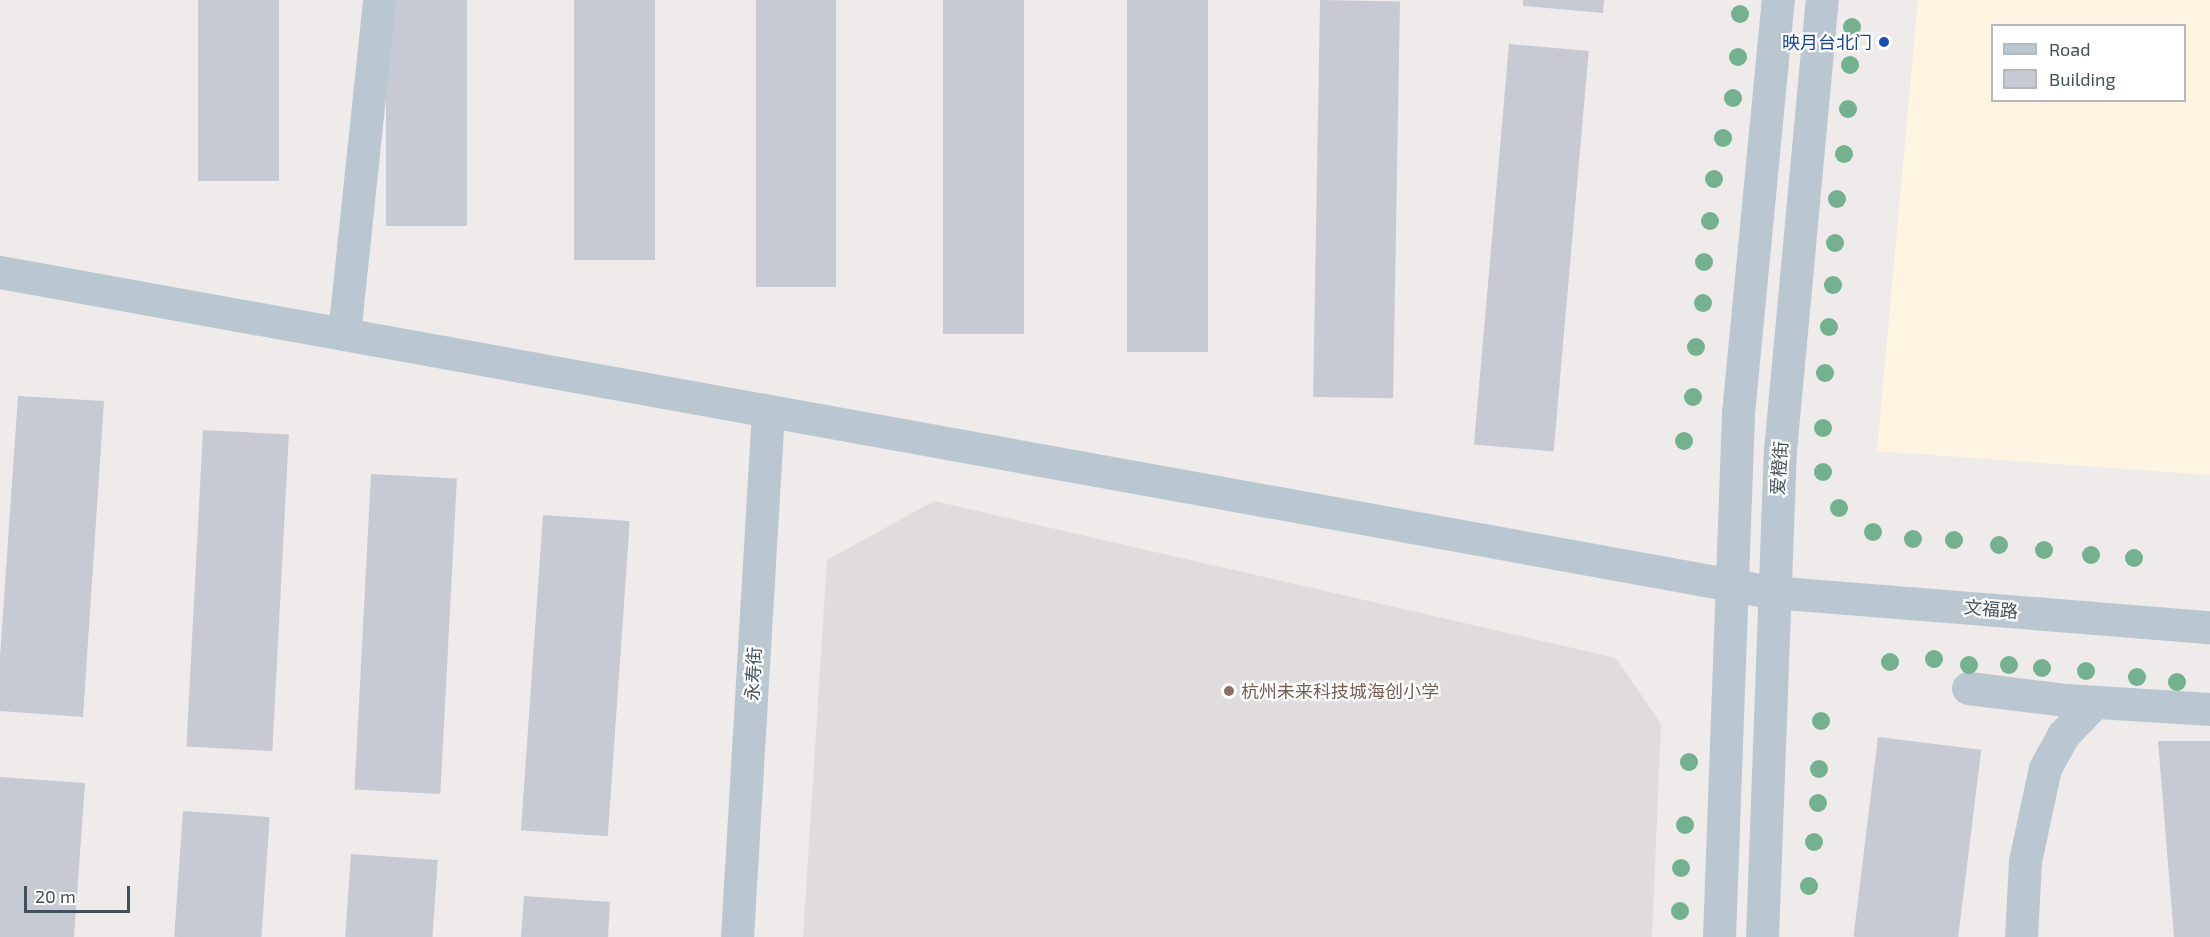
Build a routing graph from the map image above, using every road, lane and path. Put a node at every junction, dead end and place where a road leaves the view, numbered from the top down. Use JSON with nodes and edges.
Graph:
{"nodes":[{"id":1,"x":379,"y":0,"type":"edge"},
{"id":2,"x":1778,"y":0,"type":"edge"},
{"id":3,"x":1822,"y":0,"type":"edge"},
{"id":4,"x":0,"y":272,"type":"edge"},
{"id":5,"x":344,"y":334,"type":"junction"},
{"id":6,"x":768,"y":411,"type":"junction"},
{"id":7,"x":1731,"y":584,"type":"junction"},
{"id":8,"x":1772,"y":592,"type":"junction"},
{"id":9,"x":2210,"y":627,"type":"edge"},
{"id":10,"x":1968,"y":688,"type":"dead end"},
{"id":11,"x":2095,"y":702,"type":"junction"},
{"id":12,"x":2210,"y":709,"type":"edge"},
{"id":13,"x":737,"y":937,"type":"edge"},
{"id":14,"x":1719,"y":937,"type":"edge"},
{"id":15,"x":1762,"y":937,"type":"edge"},
{"id":16,"x":2021,"y":937,"type":"edge"}],
"edges":[{"from":1,"to":5,"type":"street"},
{"from":2,"to":7,"type":"street"},
{"from":3,"to":8,"type":"street","name":"爱橙街"},
{"from":4,"to":5,"type":"street","name":"文福路"},
{"from":5,"to":6,"type":"street","name":"文福路"},
{"from":6,"to":7,"type":"street","name":"文福路"},
{"from":6,"to":13,"type":"street","name":"永寿街"},
{"from":7,"to":8,"type":"street","name":"文福路"},
{"from":7,"to":14,"type":"street"},
{"from":8,"to":9,"type":"street","name":"文福路"},
{"from":8,"to":15,"type":"street","name":"爱橙街"},
{"from":10,"to":11,"type":"street"},
{"from":11,"to":12,"type":"street"},
{"from":11,"to":16,"type":"street"}]}
